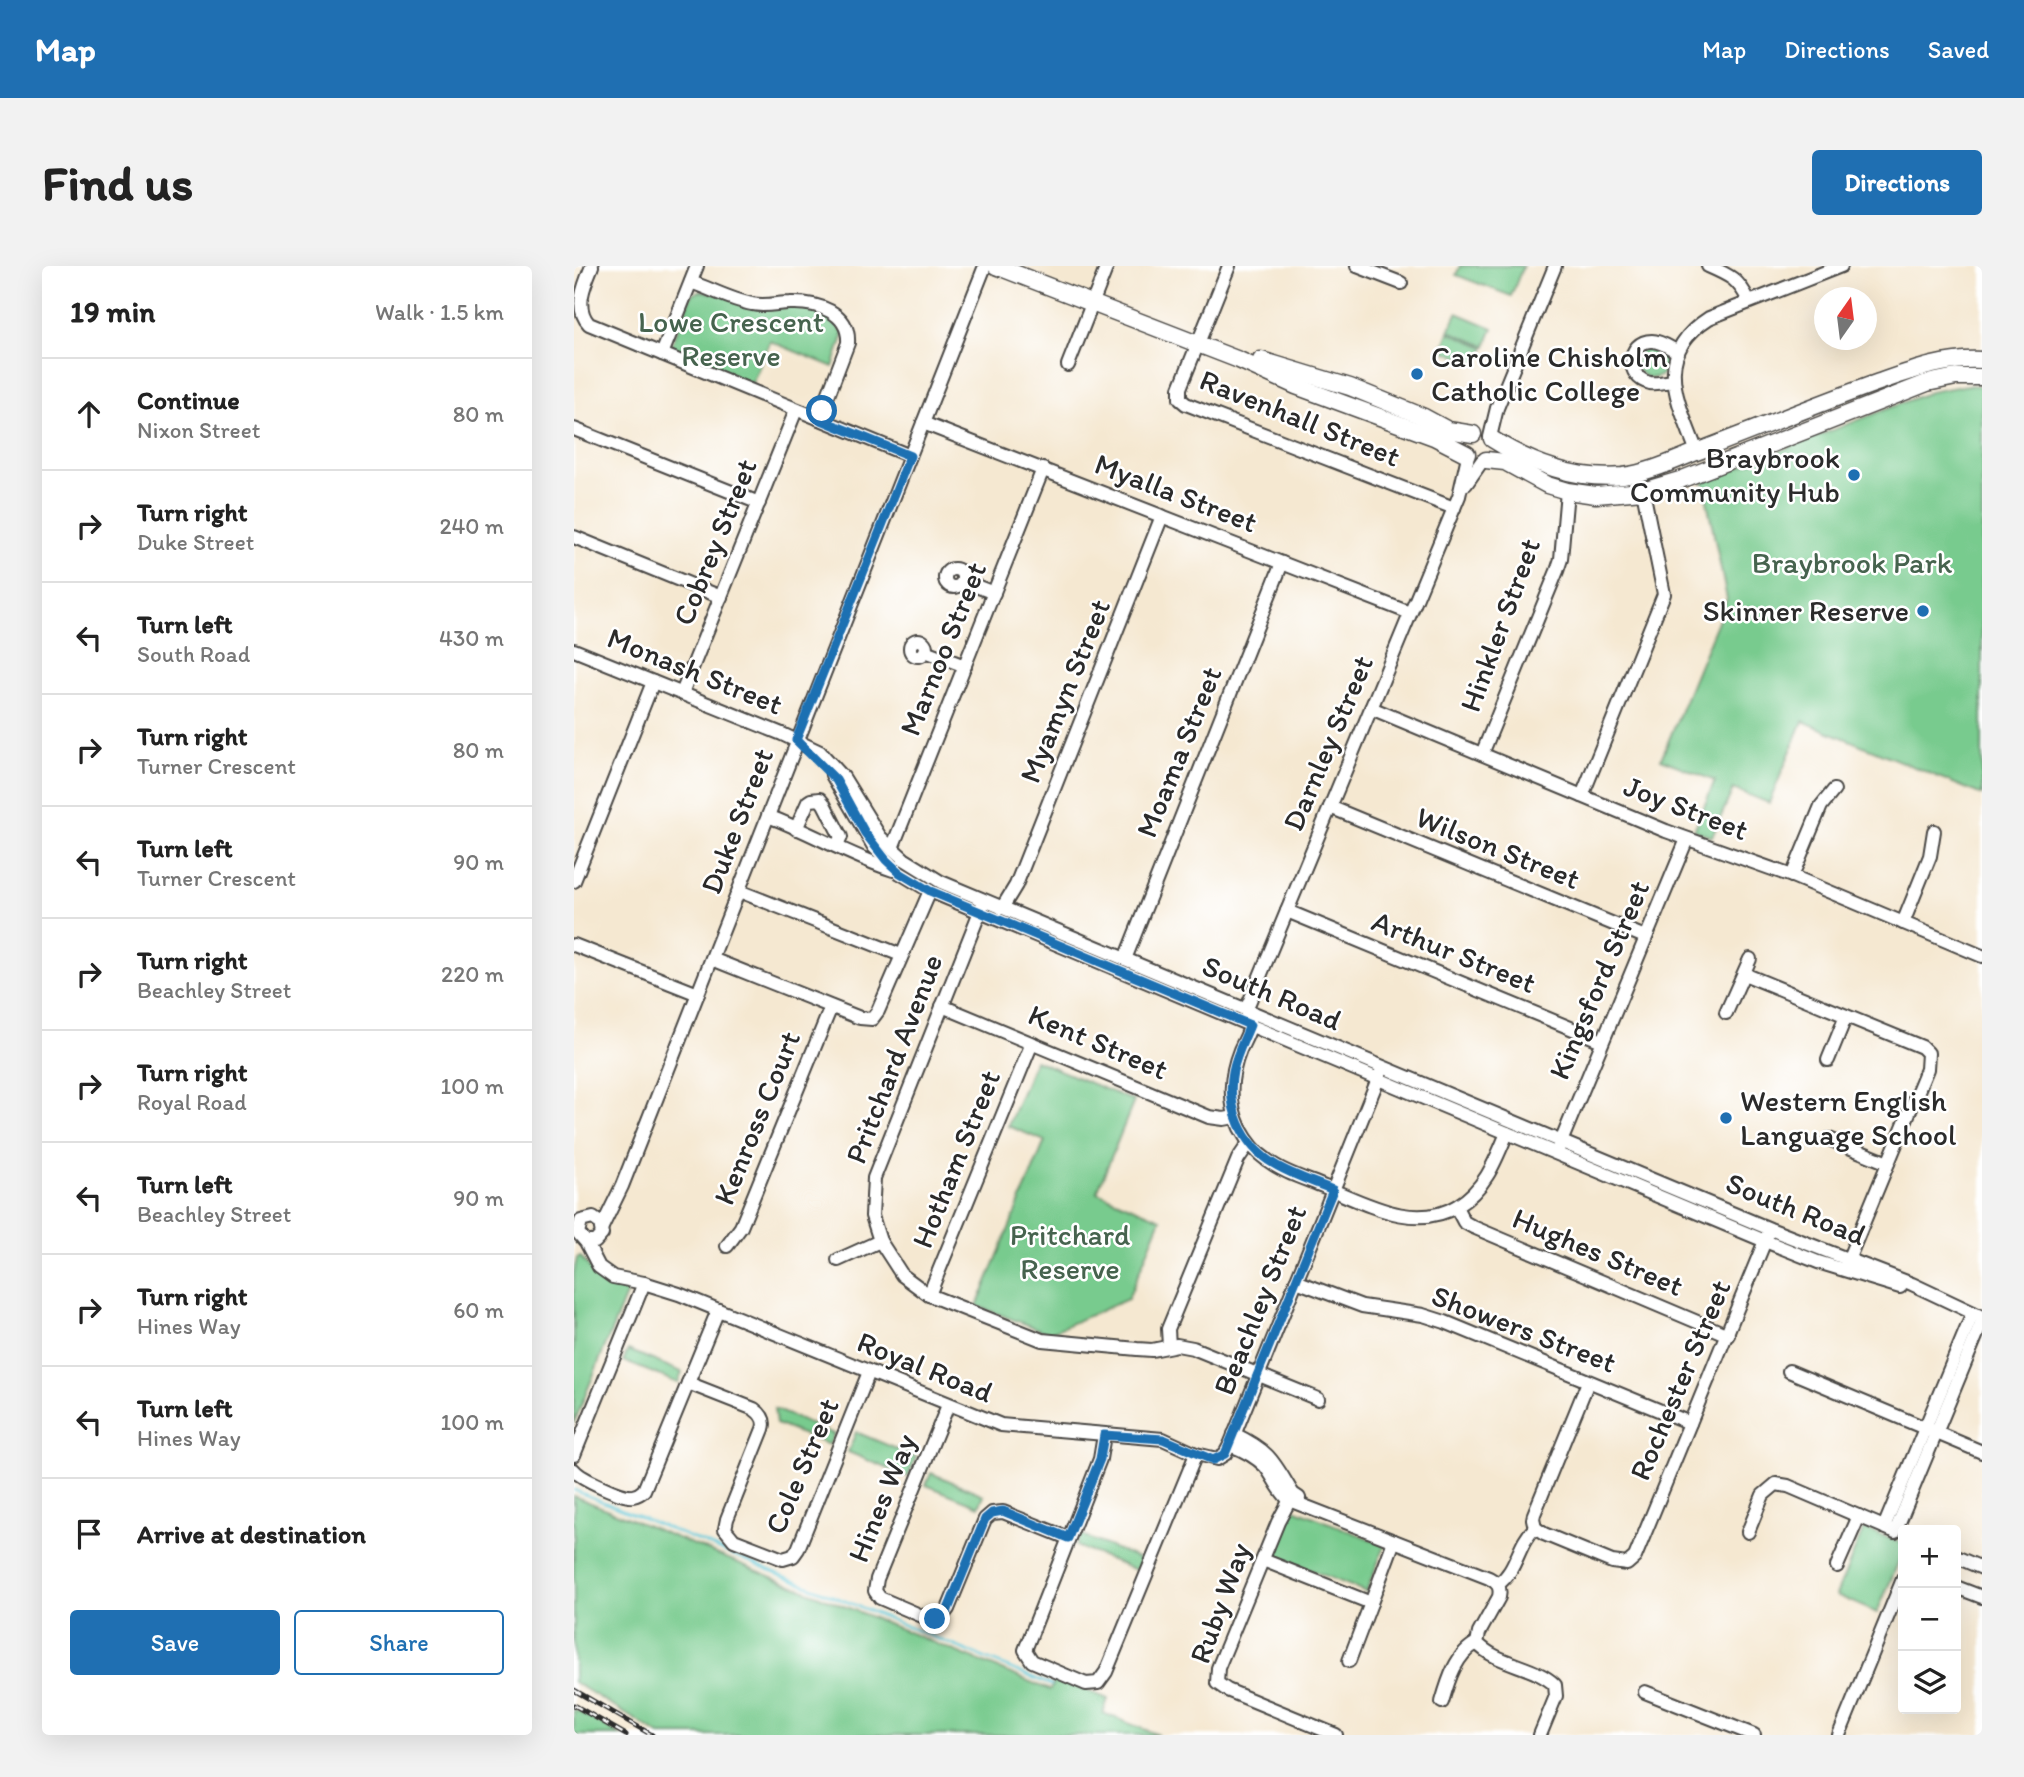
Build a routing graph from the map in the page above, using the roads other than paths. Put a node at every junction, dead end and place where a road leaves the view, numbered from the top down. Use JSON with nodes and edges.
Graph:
{"nodes":[{"id":1,"x":592,"y":266,"type":"edge"},
{"id":2,"x":697,"y":266,"type":"edge"},
{"id":3,"x":985,"y":266,"type":"edge"},
{"id":4,"x":996,"y":266,"type":"edge"},
{"id":5,"x":1017,"y":266,"type":"edge"},
{"id":6,"x":1107,"y":266,"type":"edge"},
{"id":7,"x":1229,"y":266,"type":"edge"},
{"id":8,"x":1357,"y":266,"type":"edge"},
{"id":9,"x":1555,"y":266,"type":"edge"},
{"id":10,"x":1708,"y":266,"type":"edge"},
{"id":11,"x":1841,"y":266,"type":"edge"},
{"id":12,"x":1035,"y":281,"type":"junction"},
{"id":13,"x":691,"y":282,"type":"junction"},
{"id":14,"x":1401,"y":284,"type":"dead end"},
{"id":15,"x":1749,"y":301,"type":"junction"},
{"id":16,"x":1092,"y":303,"type":"junction"},
{"id":17,"x":1198,"y":344,"type":"junction"},
{"id":18,"x":1678,"y":352,"type":"junction"},
{"id":19,"x":662,"y":355,"type":"junction"},
{"id":20,"x":1982,"y":360,"type":"edge"},
{"id":21,"x":1068,"y":365,"type":"dead end"},
{"id":22,"x":1982,"y":377,"type":"edge"},
{"id":23,"x":1673,"y":381,"type":"junction"},
{"id":24,"x":1867,"y":386,"type":"junction"},
{"id":25,"x":1864,"y":408,"type":"junction"},
{"id":26,"x":796,"y":410,"type":"junction"},
{"id":27,"x":819,"y":419,"type":"junction"},
{"id":28,"x":923,"y":423,"type":"junction"},
{"id":29,"x":574,"y":429,"type":"edge"},
{"id":30,"x":1484,"y":435,"type":"junction"},
{"id":31,"x":1697,"y":452,"type":"junction"},
{"id":32,"x":910,"y":456,"type":"junction"},
{"id":33,"x":1476,"y":458,"type":"junction"},
{"id":34,"x":1043,"y":470,"type":"junction"},
{"id":35,"x":1707,"y":470,"type":"junction"},
{"id":36,"x":1571,"y":472,"type":"junction"},
{"id":37,"x":1639,"y":472,"type":"junction"},
{"id":38,"x":1567,"y":491,"type":"junction"},
{"id":39,"x":1643,"y":491,"type":"junction"},
{"id":40,"x":1456,"y":502,"type":"junction"},
{"id":41,"x":759,"y":503,"type":"junction"},
{"id":42,"x":1163,"y":516,"type":"junction"},
{"id":43,"x":574,"y":537,"type":"edge"},
{"id":44,"x":1282,"y":563,"type":"junction"},
{"id":45,"x":963,"y":581,"type":"dead end"},
{"id":46,"x":994,"y":593,"type":"junction"},
{"id":47,"x":721,"y":597,"type":"junction"},
{"id":48,"x":1410,"y":613,"type":"junction"},
{"id":49,"x":574,"y":650,"type":"edge"},
{"id":50,"x":925,"y":651,"type":"dead end"},
{"id":51,"x":965,"y":666,"type":"junction"},
{"id":52,"x":653,"y":681,"type":"junction"},
{"id":53,"x":682,"y":693,"type":"junction"},
{"id":54,"x":1371,"y":708,"type":"junction"},
{"id":55,"x":796,"y":740,"type":"junction"},
{"id":56,"x":1482,"y":754,"type":"junction"},
{"id":57,"x":1834,"y":790,"type":"dead end"},
{"id":58,"x":1582,"y":796,"type":"junction"},
{"id":59,"x":1330,"y":807,"type":"junction"},
{"id":60,"x":768,"y":816,"type":"junction"},
{"id":61,"x":796,"y":829,"type":"junction"},
{"id":62,"x":1934,"y":831,"type":"dead end"},
{"id":63,"x":1687,"y":839,"type":"junction"},
{"id":64,"x":838,"y":846,"type":"junction"},
{"id":65,"x":892,"y":848,"type":"junction"},
{"id":66,"x":900,"y":873,"type":"junction"},
{"id":67,"x":1792,"y":876,"type":"junction"},
{"id":68,"x":574,"y":881,"type":"edge"},
{"id":69,"x":738,"y":891,"type":"junction"},
{"id":70,"x":930,"y":891,"type":"junction"},
{"id":71,"x":982,"y":906,"type":"junction"},
{"id":72,"x":1009,"y":911,"type":"junction"},
{"id":73,"x":1287,"y":911,"type":"junction"},
{"id":74,"x":1903,"y":923,"type":"junction"},
{"id":75,"x":1645,"y":937,"type":"junction"},
{"id":76,"x":574,"y":945,"type":"edge"},
{"id":77,"x":901,"y":955,"type":"junction"},
{"id":78,"x":1982,"y":956,"type":"edge"},
{"id":79,"x":712,"y":959,"type":"junction"},
{"id":80,"x":1125,"y":959,"type":"junction"},
{"id":81,"x":1750,"y":959,"type":"dead end"},
{"id":82,"x":1744,"y":974,"type":"junction"},
{"id":83,"x":698,"y":994,"type":"junction"},
{"id":84,"x":942,"y":1006,"type":"junction"},
{"id":85,"x":831,"y":1007,"type":"junction"},
{"id":86,"x":1246,"y":1010,"type":"junction"},
{"id":87,"x":1726,"y":1013,"type":"dead end"},
{"id":88,"x":1846,"y":1016,"type":"junction"},
{"id":89,"x":1250,"y":1025,"type":"junction"},
{"id":90,"x":1602,"y":1041,"type":"junction"},
{"id":91,"x":1032,"y":1043,"type":"junction"},
{"id":92,"x":1828,"y":1060,"type":"dead end"},
{"id":93,"x":1380,"y":1073,"type":"junction"},
{"id":94,"x":1235,"y":1117,"type":"junction"},
{"id":95,"x":1507,"y":1133,"type":"junction"},
{"id":96,"x":1829,"y":1139,"type":"dead end"},
{"id":97,"x":1249,"y":1143,"type":"junction"},
{"id":98,"x":1558,"y":1147,"type":"junction"},
{"id":99,"x":1888,"y":1163,"type":"junction"},
{"id":100,"x":1333,"y":1190,"type":"junction"},
{"id":101,"x":1455,"y":1207,"type":"junction"},
{"id":102,"x":598,"y":1222,"type":"junction"},
{"id":103,"x":582,"y":1235,"type":"edge"},
{"id":104,"x":1768,"y":1235,"type":"junction"},
{"id":105,"x":880,"y":1241,"type":"junction"},
{"id":106,"x":727,"y":1246,"type":"dead end"},
{"id":107,"x":838,"y":1260,"type":"dead end"},
{"id":108,"x":1846,"y":1265,"type":"junction"},
{"id":109,"x":1296,"y":1281,"type":"junction"},
{"id":110,"x":644,"y":1283,"type":"junction"},
{"id":111,"x":929,"y":1295,"type":"junction"},
{"id":112,"x":718,"y":1310,"type":"junction"},
{"id":113,"x":1979,"y":1317,"type":"edge"},
{"id":114,"x":1728,"y":1335,"type":"junction"},
{"id":115,"x":1169,"y":1346,"type":"junction"},
{"id":116,"x":1788,"y":1371,"type":"dead end"},
{"id":117,"x":869,"y":1373,"type":"junction"},
{"id":118,"x":1258,"y":1375,"type":"junction"},
{"id":119,"x":1588,"y":1382,"type":"junction"},
{"id":120,"x":688,"y":1383,"type":"junction"},
{"id":121,"x":1318,"y":1399,"type":"dead end"},
{"id":122,"x":948,"y":1405,"type":"junction"},
{"id":123,"x":1690,"y":1423,"type":"junction"},
{"id":124,"x":1931,"y":1430,"type":"junction"},
{"id":125,"x":1104,"y":1435,"type":"junction"},
{"id":126,"x":1232,"y":1440,"type":"junction"},
{"id":127,"x":1982,"y":1452,"type":"edge"},
{"id":128,"x":1196,"y":1454,"type":"junction"},
{"id":129,"x":574,"y":1455,"type":"edge"},
{"id":130,"x":1217,"y":1459,"type":"joint"},
{"id":131,"x":574,"y":1470,"type":"edge"},
{"id":132,"x":1291,"y":1497,"type":"junction"},
{"id":133,"x":1859,"y":1516,"type":"junction"},
{"id":134,"x":1535,"y":1528,"type":"junction"},
{"id":135,"x":1894,"y":1531,"type":"edge"},
{"id":136,"x":1748,"y":1532,"type":"dead end"},
{"id":137,"x":1068,"y":1538,"type":"junction"},
{"id":138,"x":1394,"y":1541,"type":"junction"},
{"id":139,"x":1961,"y":1559,"type":"edge"},
{"id":140,"x":1263,"y":1560,"type":"junction"},
{"id":141,"x":1837,"y":1566,"type":"dead end"},
{"id":142,"x":1982,"y":1568,"type":"edge"},
{"id":143,"x":1498,"y":1584,"type":"junction"},
{"id":144,"x":1899,"y":1588,"type":"edge"},
{"id":145,"x":1959,"y":1588,"type":"edge"},
{"id":146,"x":1982,"y":1597,"type":"edge"},
{"id":147,"x":1371,"y":1602,"type":"junction"},
{"id":148,"x":1478,"y":1643,"type":"junction"},
{"id":149,"x":1349,"y":1661,"type":"dead end"},
{"id":150,"x":1645,"y":1692,"type":"dead end"},
{"id":151,"x":1442,"y":1702,"type":"dead end"},
{"id":152,"x":1336,"y":1735,"type":"edge"},
{"id":153,"x":1540,"y":1735,"type":"edge"},
{"id":154,"x":1754,"y":1735,"type":"edge"},
{"id":155,"x":1839,"y":1735,"type":"edge"}],
"edges":[{"from":1,"to":19,"type":"street"},
{"from":2,"to":13,"type":"street"},
{"from":3,"to":28,"type":"street","name":"Duke Street"},
{"from":4,"to":12,"type":"main road"},
{"from":5,"to":12,"type":"street"},
{"from":6,"to":16,"type":"street"},
{"from":7,"to":17,"type":"street"},
{"from":8,"to":14,"type":"street"},
{"from":9,"to":30,"type":"street"},
{"from":10,"to":15,"type":"street"},
{"from":11,"to":15,"type":"street"},
{"from":12,"to":16,"type":"main road"},
{"from":13,"to":19,"type":"street"},
{"from":13,"to":27,"type":"street"},
{"from":15,"to":18,"type":"street"},
{"from":16,"to":17,"type":"main road"},
{"from":16,"to":21,"type":"street"},
{"from":17,"to":30,"type":"main road"},
{"from":17,"to":33,"type":"main road"},
{"from":17,"to":40,"type":"street","name":"Ravenhall Street"},
{"from":18,"to":23,"type":"street"},
{"from":18,"to":23,"type":"street"},
{"from":19,"to":26,"type":"street"},
{"from":20,"to":24,"type":"main road"},
{"from":22,"to":25,"type":"main road"},
{"from":23,"to":31,"type":"street"},
{"from":24,"to":25,"type":"main road"},
{"from":24,"to":31,"type":"main road"},
{"from":25,"to":35,"type":"main road"},
{"from":26,"to":27,"type":"street"},
{"from":26,"to":41,"type":"street","name":"Cobrey Street"},
{"from":27,"to":32,"type":"street"},
{"from":28,"to":32,"type":"street","name":"Duke Street"},
{"from":28,"to":34,"type":"street","name":"Myalla Street"},
{"from":29,"to":41,"type":"street"},
{"from":30,"to":33,"type":"main road"},
{"from":30,"to":33,"type":"main road"},
{"from":30,"to":36,"type":"main road"},
{"from":31,"to":35,"type":"main road"},
{"from":31,"to":37,"type":"main road"},
{"from":32,"to":55,"type":"street","name":"Duke Street"},
{"from":33,"to":38,"type":"main road"},
{"from":33,"to":40,"type":"street","name":"Darnley Street"},
{"from":34,"to":42,"type":"street","name":"Myalla Street"},
{"from":34,"to":46,"type":"street","name":"Marnoo Street"},
{"from":35,"to":39,"type":"main road"},
{"from":36,"to":37,"type":"main road"},
{"from":36,"to":38,"type":"main road","name":"Hinkler Street"},
{"from":37,"to":39,"type":"main road"},
{"from":38,"to":39,"type":"main road"},
{"from":38,"to":56,"type":"street","name":"Hinkler Street"},
{"from":39,"to":58,"type":"street"},
{"from":40,"to":48,"type":"street","name":"Darnley Street"},
{"from":41,"to":47,"type":"street","name":"Cobrey Street"},
{"from":42,"to":44,"type":"street","name":"Myalla Street"},
{"from":42,"to":72,"type":"street","name":"Myamyn Street"},
{"from":43,"to":47,"type":"street"},
{"from":44,"to":48,"type":"street","name":"Myalla Street"},
{"from":44,"to":80,"type":"street","name":"Moama Street"},
{"from":45,"to":46,"type":"street"},
{"from":46,"to":51,"type":"street","name":"Marnoo Street"},
{"from":47,"to":53,"type":"street","name":"Cobrey Street"},
{"from":48,"to":54,"type":"street","name":"Darnley Street"},
{"from":49,"to":52,"type":"street","name":"Monash Street"},
{"from":50,"to":51,"type":"street"},
{"from":51,"to":65,"type":"street","name":"Marnoo Street"},
{"from":52,"to":53,"type":"street","name":"Monash Street"},
{"from":52,"to":68,"type":"street"},
{"from":53,"to":55,"type":"street","name":"Monash Street"},
{"from":54,"to":56,"type":"street","name":"Joy Street"},
{"from":54,"to":59,"type":"street","name":"Darnley Street"},
{"from":55,"to":60,"type":"street","name":"Duke Street"},
{"from":55,"to":65,"type":"street","name":"South Road"},
{"from":55,"to":66,"type":"street","name":"South Road"},
{"from":56,"to":58,"type":"street","name":"Joy Street"},
{"from":57,"to":67,"type":"street"},
{"from":58,"to":63,"type":"street","name":"Joy Street"},
{"from":59,"to":73,"type":"street","name":"Darnley Street"},
{"from":59,"to":75,"type":"street","name":"Wilson Street"},
{"from":60,"to":61,"type":"street","name":"South Road"},
{"from":60,"to":69,"type":"street","name":"Duke Street"},
{"from":61,"to":64,"type":"street","name":"South Road"},
{"from":61,"to":64,"type":"street"},
{"from":62,"to":74,"type":"street"},
{"from":63,"to":67,"type":"street","name":"Joy Street"},
{"from":63,"to":75,"type":"street","name":"Kingsford Street"},
{"from":64,"to":66,"type":"street","name":"South Road"},
{"from":65,"to":71,"type":"street","name":"South Road"},
{"from":66,"to":70,"type":"street","name":"South Road"},
{"from":67,"to":74,"type":"street","name":"Joy Street"},
{"from":69,"to":77,"type":"street"},
{"from":69,"to":79,"type":"street","name":"Duke Street"},
{"from":70,"to":71,"type":"street","name":"South Road"},
{"from":70,"to":77,"type":"street"},
{"from":71,"to":72,"type":"street","name":"South Road"},
{"from":71,"to":84,"type":"street","name":"Pritchard Avenue"},
{"from":71,"to":89,"type":"street","name":"South Road"},
{"from":72,"to":80,"type":"street","name":"South Road"},
{"from":73,"to":86,"type":"street","name":"Darnley Street"},
{"from":73,"to":90,"type":"street","name":"Arthur Street"},
{"from":74,"to":78,"type":"street","name":"Joy Street"},
{"from":75,"to":90,"type":"street","name":"Kingsford Street"},
{"from":76,"to":83,"type":"street"},
{"from":77,"to":85,"type":"street"},
{"from":79,"to":83,"type":"street","name":"Duke Street"},
{"from":79,"to":85,"type":"street"},
{"from":80,"to":86,"type":"street","name":"South Road"},
{"from":81,"to":82,"type":"street"},
{"from":82,"to":87,"type":"street"},
{"from":82,"to":88,"type":"street"},
{"from":83,"to":102,"type":"street","name":"Duke Street"},
{"from":84,"to":91,"type":"street","name":"Kent Street"},
{"from":84,"to":105,"type":"street","name":"Pritchard Avenue"},
{"from":85,"to":106,"type":"street","name":"Kenross Court"},
{"from":86,"to":89,"type":"street"},
{"from":86,"to":93,"type":"street","name":"South Road"},
{"from":88,"to":92,"type":"street"},
{"from":88,"to":99,"type":"street"},
{"from":89,"to":93,"type":"street","name":"South Road"},
{"from":89,"to":94,"type":"street"},
{"from":90,"to":98,"type":"street","name":"Kingsford Street"},
{"from":91,"to":94,"type":"street","name":"Kent Street"},
{"from":91,"to":111,"type":"street","name":"Hotham Street"},
{"from":93,"to":95,"type":"street","name":"South Road"},
{"from":93,"to":98,"type":"street","name":"South Road"},
{"from":93,"to":100,"type":"street","name":"Beachley Street"},
{"from":94,"to":97,"type":"street"},
{"from":95,"to":98,"type":"street","name":"South Road"},
{"from":95,"to":101,"type":"street"},
{"from":96,"to":99,"type":"street"},
{"from":97,"to":100,"type":"street"},
{"from":97,"to":115,"type":"street"},
{"from":98,"to":104,"type":"street","name":"South Road"},
{"from":99,"to":108,"type":"street"},
{"from":100,"to":101,"type":"street"},
{"from":100,"to":109,"type":"street","name":"Beachley Street"},
{"from":101,"to":114,"type":"street","name":"Hughes Street"},
{"from":102,"to":103,"type":"street"},
{"from":102,"to":103,"type":"street"},
{"from":103,"to":110,"type":"street","name":"Royal Road"},
{"from":104,"to":108,"type":"street","name":"South Road"},
{"from":104,"to":114,"type":"street","name":"Rochester Street"},
{"from":105,"to":107,"type":"street"},
{"from":105,"to":111,"type":"street","name":"Pritchard Avenue"},
{"from":108,"to":113,"type":"street","name":"South Road"},
{"from":109,"to":118,"type":"street","name":"Beachley Street"},
{"from":109,"to":119,"type":"street","name":"Showers Street"},
{"from":110,"to":112,"type":"street","name":"Royal Road"},
{"from":110,"to":129,"type":"street"},
{"from":111,"to":115,"type":"street","name":"Pritchard Avenue"},
{"from":112,"to":117,"type":"street","name":"Royal Road"},
{"from":112,"to":120,"type":"street"},
{"from":113,"to":124,"type":"street"},
{"from":114,"to":123,"type":"street","name":"Rochester Street"},
{"from":115,"to":118,"type":"street","name":"Pritchard Avenue"},
{"from":116,"to":124,"type":"street"},
{"from":117,"to":120,"type":"street","name":"Cole Street"},
{"from":117,"to":122,"type":"street","name":"Royal Road"},
{"from":118,"to":121,"type":"street","name":"Pritchard Avenue"},
{"from":118,"to":126,"type":"street","name":"Beachley Street"},
{"from":119,"to":123,"type":"street","name":"Showers Street"},
{"from":119,"to":134,"type":"street"},
{"from":120,"to":131,"type":"street"},
{"from":122,"to":125,"type":"street","name":"Royal Road"},
{"from":122,"to":137,"type":"street","name":"Hines Way"},
{"from":123,"to":134,"type":"street","name":"Rochester Street"},
{"from":124,"to":127,"type":"street"},
{"from":124,"to":135,"type":"street"},
{"from":125,"to":128,"type":"street","name":"Royal Road"},
{"from":125,"to":137,"type":"street"},
{"from":126,"to":130,"type":"street","name":"Beachley Street"},
{"from":126,"to":132,"type":"street"},
{"from":128,"to":130,"type":"street","name":"Royal Road"},
{"from":128,"to":137,"type":"street"},
{"from":132,"to":138,"type":"street"},
{"from":132,"to":140,"type":"street","name":"Ruby Way"},
{"from":133,"to":135,"type":"street"},
{"from":133,"to":136,"type":"street"},
{"from":133,"to":141,"type":"street"},
{"from":134,"to":143,"type":"street"},
{"from":138,"to":143,"type":"street"},
{"from":138,"to":147,"type":"street"},
{"from":139,"to":142,"type":"street"},
{"from":140,"to":147,"type":"street"},
{"from":140,"to":152,"type":"street","name":"Ruby Way"},
{"from":143,"to":148,"type":"street"},
{"from":144,"to":155,"type":"street"},
{"from":145,"to":146,"type":"street"},
{"from":147,"to":149,"type":"street"},
{"from":148,"to":151,"type":"street"},
{"from":148,"to":153,"type":"street"},
{"from":150,"to":154,"type":"street"}]}
